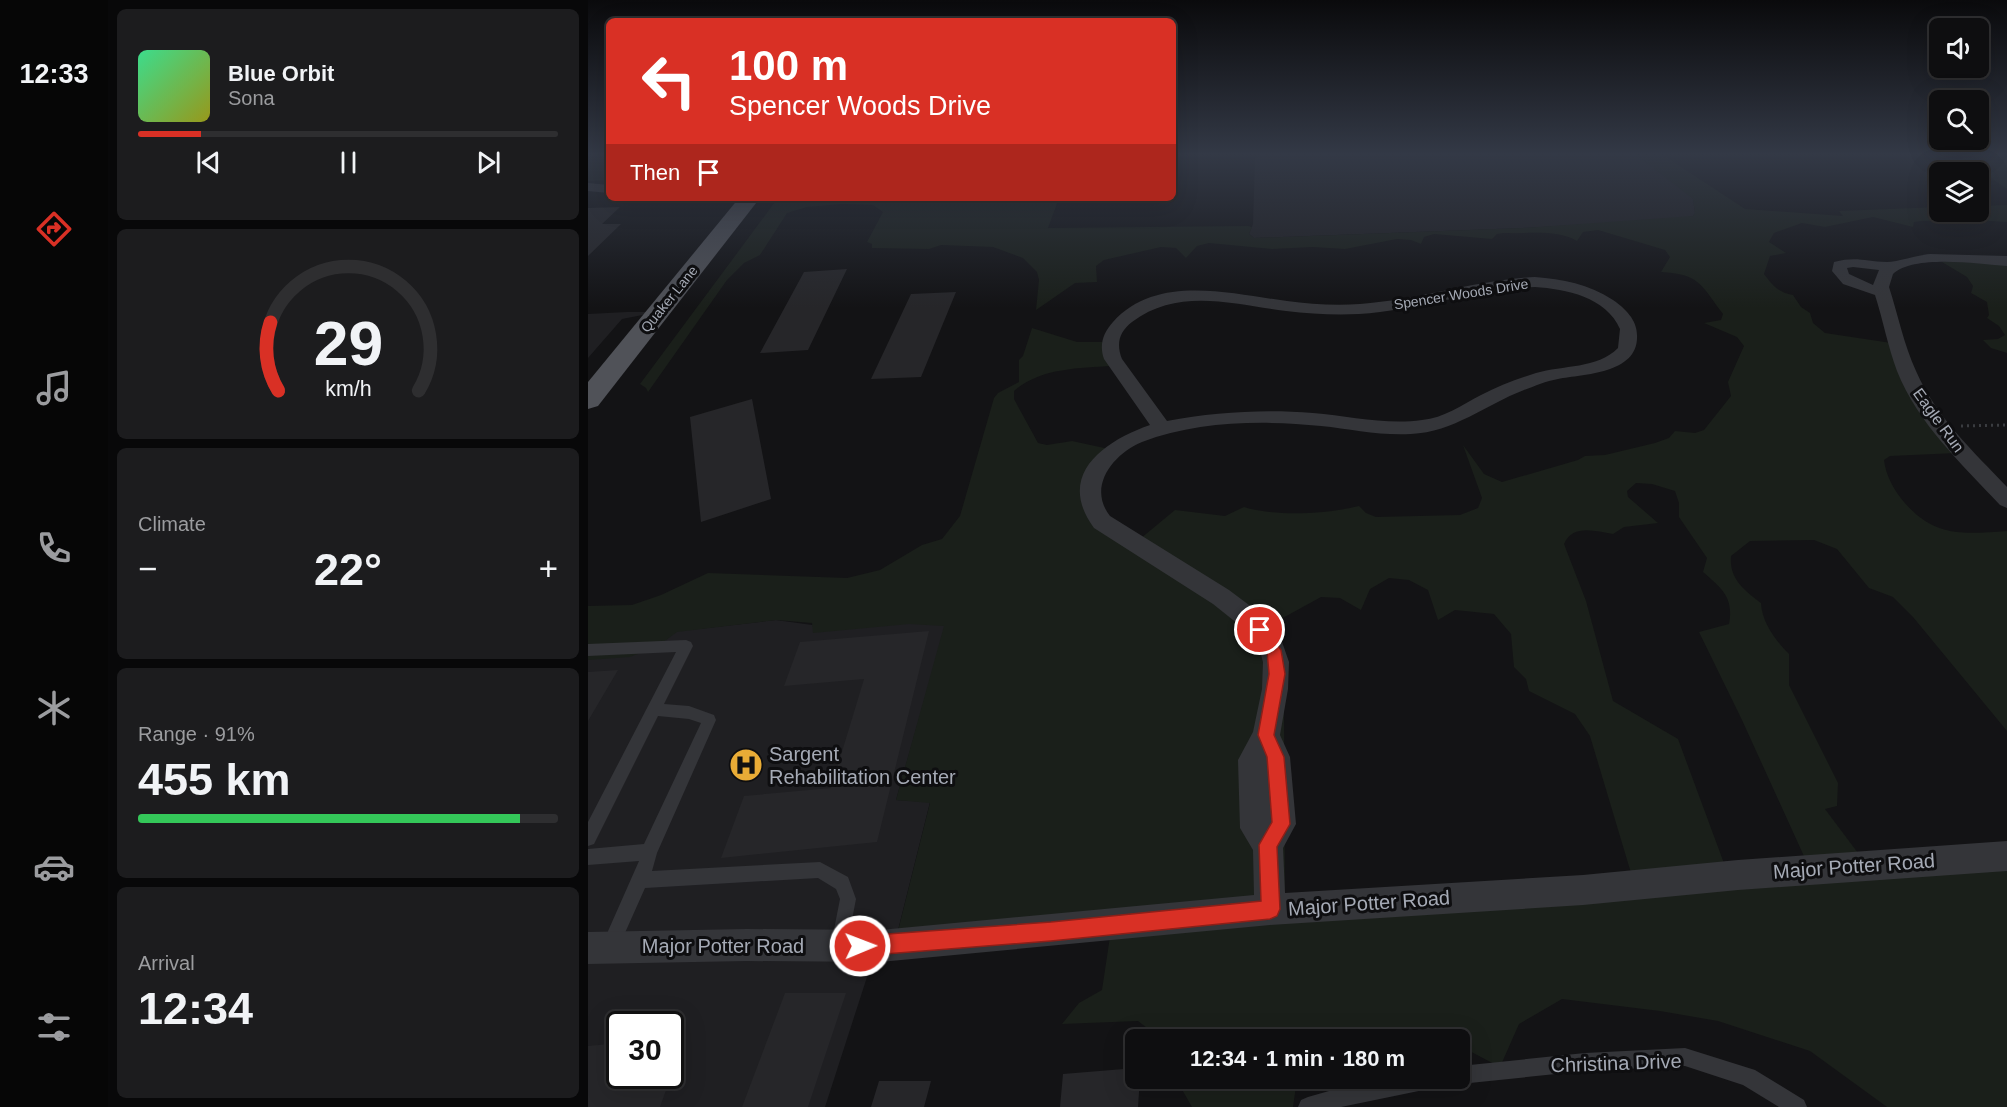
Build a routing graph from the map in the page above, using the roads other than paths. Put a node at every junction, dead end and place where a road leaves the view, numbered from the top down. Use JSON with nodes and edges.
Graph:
{"nodes":[{"id":1,"x":745,"y":205,"type":"edge"},
{"id":2,"x":2007,"y":261,"type":"edge"},
{"id":3,"x":1891,"y":267,"type":"junction"},
{"id":4,"x":1881,"y":292,"type":"junction"},
{"id":5,"x":588,"y":400,"type":"edge"},
{"id":6,"x":1162,"y":428,"type":"junction"},
{"id":7,"x":2007,"y":500,"type":"edge"},
{"id":8,"x":588,"y":650,"type":"edge"},
{"id":9,"x":654,"y":709,"type":"junction"},
{"id":10,"x":588,"y":838,"type":"edge"},
{"id":11,"x":649,"y":852,"type":"junction"},
{"id":12,"x":2007,"y":856,"type":"edge"},
{"id":13,"x":588,"y":857,"type":"edge"},
{"id":14,"x":641,"y":880,"type":"junction"},
{"id":15,"x":1270,"y":909,"type":"junction"},
{"id":16,"x":840,"y":946,"type":"junction"},
{"id":17,"x":599,"y":948,"type":"edge"},
{"id":18,"x":1470,"y":1074,"type":"edge"},
{"id":19,"x":1379,"y":1089,"type":"edge"},
{"id":20,"x":1308,"y":1107,"type":"edge"},
{"id":21,"x":1797,"y":1107,"type":"edge"}],
"edges":[{"from":1,"to":5,"type":"main road","name":"Quaker Lane"},
{"from":2,"to":3,"type":"street"},
{"from":3,"to":4,"type":"street"},
{"from":3,"to":4,"type":"street"},
{"from":4,"to":7,"type":"street","name":"Eagle Run"},
{"from":6,"to":6,"type":"street","name":"Spencer Woods Drive"},
{"from":6,"to":15,"type":"street","name":"Spencer Woods Drive"},
{"from":8,"to":9,"type":"lane"},
{"from":9,"to":10,"type":"lane"},
{"from":9,"to":11,"type":"lane"},
{"from":11,"to":13,"type":"lane"},
{"from":11,"to":14,"type":"lane"},
{"from":12,"to":15,"type":"street","name":"Major Potter Road"},
{"from":14,"to":16,"type":"lane"},
{"from":14,"to":17,"type":"lane"},
{"from":15,"to":16,"type":"street","name":"Major Potter Road"},
{"from":16,"to":17,"type":"street","name":"Major Potter Road"},
{"from":18,"to":21,"type":"lane","name":"Christina Drive"},
{"from":19,"to":20,"type":"lane"}]}
